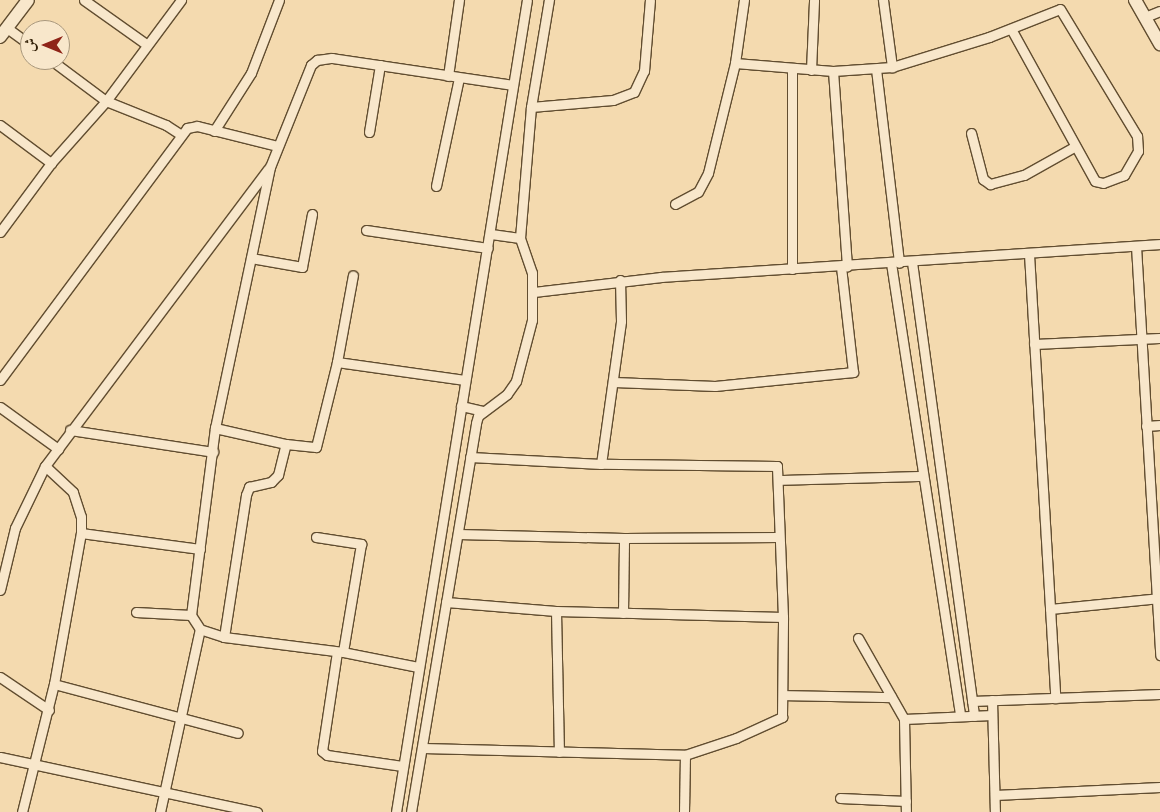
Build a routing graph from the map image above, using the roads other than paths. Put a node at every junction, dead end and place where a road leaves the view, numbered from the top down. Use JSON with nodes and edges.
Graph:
{"nodes":[{"id":1,"x":28,"y":0,"type":"edge"},
{"id":2,"x":84,"y":0,"type":"edge"},
{"id":3,"x":181,"y":0,"type":"edge"},
{"id":4,"x":278,"y":0,"type":"edge"},
{"id":5,"x":459,"y":0,"type":"edge"},
{"id":6,"x":527,"y":0,"type":"edge"},
{"id":7,"x":549,"y":0,"type":"edge"},
{"id":8,"x":650,"y":0,"type":"edge"},
{"id":9,"x":744,"y":0,"type":"edge"},
{"id":10,"x":814,"y":0,"type":"edge"},
{"id":11,"x":883,"y":0,"type":"edge"},
{"id":12,"x":1135,"y":0,"type":"edge"},
{"id":13,"x":1160,"y":11,"type":"edge"},
{"id":14,"x":1145,"y":17,"type":"junction"},
{"id":15,"x":1011,"y":28,"type":"junction"},
{"id":16,"x":4,"y":32,"type":"edge"},
{"id":17,"x":20,"y":40,"type":"edge"},
{"id":18,"x":146,"y":44,"type":"junction"},
{"id":19,"x":1160,"y":44,"type":"edge"},
{"id":20,"x":735,"y":64,"type":"junction"},
{"id":21,"x":380,"y":65,"type":"junction"},
{"id":22,"x":892,"y":67,"type":"junction"},
{"id":23,"x":792,"y":69,"type":"junction"},
{"id":24,"x":876,"y":69,"type":"junction"},
{"id":25,"x":64,"y":70,"type":"edge"},
{"id":26,"x":811,"y":70,"type":"junction"},
{"id":27,"x":832,"y":71,"type":"junction"},
{"id":28,"x":448,"y":76,"type":"junction"},
{"id":29,"x":459,"y":78,"type":"junction"},
{"id":30,"x":512,"y":85,"type":"junction"},
{"id":31,"x":106,"y":101,"type":"junction"},
{"id":32,"x":531,"y":107,"type":"junction"},
{"id":33,"x":0,"y":125,"type":"edge"},
{"id":34,"x":214,"y":130,"type":"junction"},
{"id":35,"x":369,"y":132,"type":"dead end"},
{"id":36,"x":971,"y":133,"type":"dead end"},
{"id":37,"x":180,"y":134,"type":"junction"},
{"id":38,"x":278,"y":146,"type":"junction"},
{"id":39,"x":1074,"y":147,"type":"junction"},
{"id":40,"x":51,"y":163,"type":"junction"},
{"id":41,"x":270,"y":167,"type":"junction"},
{"id":42,"x":436,"y":186,"type":"dead end"},
{"id":43,"x":675,"y":204,"type":"dead end"},
{"id":44,"x":312,"y":214,"type":"dead end"},
{"id":45,"x":366,"y":230,"type":"dead end"},
{"id":46,"x":0,"y":232,"type":"edge"},
{"id":47,"x":491,"y":234,"type":"junction"},
{"id":48,"x":520,"y":238,"type":"junction"},
{"id":49,"x":1160,"y":244,"type":"edge"},
{"id":50,"x":1136,"y":246,"type":"junction"},
{"id":51,"x":488,"y":248,"type":"junction"},
{"id":52,"x":1029,"y":254,"type":"junction"},
{"id":53,"x":251,"y":258,"type":"junction"},
{"id":54,"x":912,"y":262,"type":"junction"},
{"id":55,"x":895,"y":263,"type":"junction"},
{"id":56,"x":844,"y":266,"type":"junction"},
{"id":57,"x":792,"y":269,"type":"junction"},
{"id":58,"x":353,"y":275,"type":"dead end"},
{"id":59,"x":620,"y":280,"type":"junction"},
{"id":60,"x":534,"y":292,"type":"junction"},
{"id":61,"x":1160,"y":338,"type":"edge"},
{"id":62,"x":1141,"y":339,"type":"junction"},
{"id":63,"x":1034,"y":344,"type":"junction"},
{"id":64,"x":337,"y":362,"type":"junction"},
{"id":65,"x":0,"y":380,"type":"edge"},
{"id":66,"x":465,"y":380,"type":"junction"},
{"id":67,"x":614,"y":382,"type":"junction"},
{"id":68,"x":461,"y":406,"type":"junction"},
{"id":69,"x":0,"y":407,"type":"edge"},
{"id":70,"x":483,"y":411,"type":"junction"},
{"id":71,"x":1160,"y":425,"type":"edge"},
{"id":72,"x":1146,"y":426,"type":"junction"},
{"id":73,"x":215,"y":428,"type":"junction"},
{"id":74,"x":70,"y":430,"type":"junction"},
{"id":75,"x":286,"y":444,"type":"junction"},
{"id":76,"x":58,"y":450,"type":"junction"},
{"id":77,"x":213,"y":452,"type":"junction"},
{"id":78,"x":470,"y":458,"type":"junction"},
{"id":79,"x":601,"y":464,"type":"junction"},
{"id":80,"x":46,"y":466,"type":"junction"},
{"id":81,"x":923,"y":476,"type":"junction"},
{"id":82,"x":778,"y":480,"type":"junction"},
{"id":83,"x":1156,"y":509,"type":"edge"},
{"id":84,"x":81,"y":533,"type":"junction"},
{"id":85,"x":458,"y":534,"type":"junction"},
{"id":86,"x":316,"y":536,"type":"dead end"},
{"id":87,"x":779,"y":537,"type":"junction"},
{"id":88,"x":624,"y":538,"type":"junction"},
{"id":89,"x":200,"y":549,"type":"junction"},
{"id":90,"x":2,"y":578,"type":"edge"},
{"id":91,"x":0,"y":590,"type":"edge"},
{"id":92,"x":1158,"y":598,"type":"edge"},
{"id":93,"x":446,"y":602,"type":"junction"},
{"id":94,"x":1050,"y":609,"type":"junction"},
{"id":95,"x":556,"y":611,"type":"junction"},
{"id":96,"x":136,"y":612,"type":"dead end"},
{"id":97,"x":623,"y":613,"type":"junction"},
{"id":98,"x":191,"y":615,"type":"junction"},
{"id":99,"x":783,"y":617,"type":"junction"},
{"id":100,"x":200,"y":629,"type":"junction"},
{"id":101,"x":224,"y":637,"type":"junction"},
{"id":102,"x":858,"y":638,"type":"dead end"},
{"id":103,"x":340,"y":652,"type":"junction"},
{"id":104,"x":1160,"y":655,"type":"edge"},
{"id":105,"x":418,"y":667,"type":"junction"},
{"id":106,"x":0,"y":677,"type":"edge"},
{"id":107,"x":54,"y":684,"type":"junction"},
{"id":108,"x":1160,"y":694,"type":"edge"},
{"id":109,"x":782,"y":695,"type":"junction"},
{"id":110,"x":891,"y":697,"type":"junction"},
{"id":111,"x":1055,"y":698,"type":"junction"},
{"id":112,"x":992,"y":700,"type":"junction"},
{"id":113,"x":972,"y":701,"type":"junction"},
{"id":114,"x":49,"y":710,"type":"junction"},
{"id":115,"x":992,"y":715,"type":"junction"},
{"id":116,"x":960,"y":716,"type":"junction"},
{"id":117,"x":974,"y":716,"type":"junction"},
{"id":118,"x":178,"y":719,"type":"junction"},
{"id":119,"x":904,"y":719,"type":"junction"},
{"id":120,"x":238,"y":733,"type":"dead end"},
{"id":121,"x":422,"y":748,"type":"junction"},
{"id":122,"x":559,"y":752,"type":"junction"},
{"id":123,"x":684,"y":755,"type":"junction"},
{"id":124,"x":0,"y":757,"type":"edge"},
{"id":125,"x":33,"y":764,"type":"junction"},
{"id":126,"x":402,"y":766,"type":"junction"},
{"id":127,"x":1160,"y":787,"type":"edge"},
{"id":128,"x":164,"y":794,"type":"junction"},
{"id":129,"x":995,"y":795,"type":"junction"},
{"id":130,"x":840,"y":798,"type":"dead end"},
{"id":131,"x":906,"y":801,"type":"junction"},
{"id":132,"x":22,"y":812,"type":"edge"},
{"id":133,"x":160,"y":812,"type":"edge"},
{"id":134,"x":257,"y":812,"type":"edge"},
{"id":135,"x":396,"y":812,"type":"edge"},
{"id":136,"x":411,"y":812,"type":"edge"},
{"id":137,"x":684,"y":812,"type":"edge"},
{"id":138,"x":906,"y":812,"type":"edge"},
{"id":139,"x":995,"y":812,"type":"edge"}],
"edges":[{"from":1,"to":16,"type":"street"},
{"from":2,"to":18,"type":"street"},
{"from":3,"to":18,"type":"street"},
{"from":4,"to":34,"type":"street"},
{"from":5,"to":28,"type":"street"},
{"from":6,"to":30,"type":"street"},
{"from":7,"to":32,"type":"street"},
{"from":8,"to":32,"type":"street"},
{"from":9,"to":20,"type":"street"},
{"from":10,"to":26,"type":"street"},
{"from":11,"to":22,"type":"street"},
{"from":12,"to":14,"type":"street"},
{"from":13,"to":14,"type":"street"},
{"from":14,"to":19,"type":"street"},
{"from":15,"to":22,"type":"street"},
{"from":15,"to":39,"type":"street"},
{"from":15,"to":39,"type":"street"},
{"from":16,"to":17,"type":"street"},
{"from":18,"to":31,"type":"street"},
{"from":20,"to":23,"type":"street"},
{"from":20,"to":43,"type":"street"},
{"from":21,"to":28,"type":"street"},
{"from":21,"to":35,"type":"street"},
{"from":21,"to":38,"type":"street"},
{"from":22,"to":24,"type":"street"},
{"from":23,"to":26,"type":"street"},
{"from":23,"to":57,"type":"street"},
{"from":24,"to":27,"type":"street"},
{"from":24,"to":55,"type":"street"},
{"from":25,"to":31,"type":"street"},
{"from":26,"to":27,"type":"street"},
{"from":27,"to":56,"type":"street"},
{"from":28,"to":29,"type":"street"},
{"from":29,"to":30,"type":"street"},
{"from":29,"to":42,"type":"street"},
{"from":30,"to":47,"type":"street"},
{"from":31,"to":37,"type":"street"},
{"from":31,"to":40,"type":"street"},
{"from":32,"to":48,"type":"street"},
{"from":33,"to":40,"type":"street"},
{"from":34,"to":37,"type":"street"},
{"from":34,"to":38,"type":"street"},
{"from":36,"to":39,"type":"street"},
{"from":37,"to":65,"type":"street"},
{"from":38,"to":41,"type":"street"},
{"from":40,"to":46,"type":"street"},
{"from":41,"to":53,"type":"street"},
{"from":41,"to":74,"type":"street"},
{"from":44,"to":53,"type":"street"},
{"from":45,"to":51,"type":"street"},
{"from":47,"to":48,"type":"street"},
{"from":47,"to":51,"type":"street"},
{"from":48,"to":60,"type":"street"},
{"from":49,"to":50,"type":"street"},
{"from":50,"to":52,"type":"street"},
{"from":50,"to":62,"type":"street"},
{"from":51,"to":66,"type":"street"},
{"from":52,"to":54,"type":"street"},
{"from":52,"to":63,"type":"street"},
{"from":53,"to":73,"type":"street"},
{"from":54,"to":55,"type":"street"},
{"from":54,"to":113,"type":"street"},
{"from":55,"to":56,"type":"street"},
{"from":55,"to":81,"type":"street"},
{"from":56,"to":57,"type":"street"},
{"from":56,"to":67,"type":"street"},
{"from":57,"to":59,"type":"street"},
{"from":58,"to":64,"type":"street"},
{"from":59,"to":60,"type":"street"},
{"from":59,"to":67,"type":"street"},
{"from":60,"to":70,"type":"street"},
{"from":61,"to":62,"type":"street"},
{"from":62,"to":63,"type":"street"},
{"from":62,"to":72,"type":"street"},
{"from":63,"to":94,"type":"street"},
{"from":64,"to":66,"type":"street"},
{"from":64,"to":75,"type":"street"},
{"from":66,"to":68,"type":"street"},
{"from":67,"to":79,"type":"street"},
{"from":68,"to":70,"type":"street"},
{"from":68,"to":105,"type":"street"},
{"from":69,"to":76,"type":"street"},
{"from":70,"to":78,"type":"street"},
{"from":71,"to":72,"type":"street"},
{"from":72,"to":83,"type":"street"},
{"from":73,"to":75,"type":"street"},
{"from":73,"to":77,"type":"street"},
{"from":74,"to":76,"type":"street"},
{"from":74,"to":77,"type":"street"},
{"from":75,"to":101,"type":"street"},
{"from":76,"to":80,"type":"street"},
{"from":77,"to":89,"type":"street"},
{"from":78,"to":79,"type":"street"},
{"from":78,"to":85,"type":"street"},
{"from":79,"to":82,"type":"street"},
{"from":80,"to":84,"type":"street"},
{"from":80,"to":90,"type":"street"},
{"from":81,"to":82,"type":"street"},
{"from":81,"to":116,"type":"street"},
{"from":82,"to":87,"type":"street"},
{"from":83,"to":92,"type":"street"},
{"from":84,"to":89,"type":"street"},
{"from":84,"to":107,"type":"street"},
{"from":85,"to":88,"type":"street"},
{"from":85,"to":93,"type":"street"},
{"from":86,"to":103,"type":"street"},
{"from":87,"to":88,"type":"street"},
{"from":87,"to":99,"type":"street"},
{"from":88,"to":97,"type":"street"},
{"from":89,"to":98,"type":"street"},
{"from":90,"to":91,"type":"street"},
{"from":92,"to":94,"type":"street"},
{"from":92,"to":104,"type":"street"},
{"from":93,"to":95,"type":"street"},
{"from":93,"to":121,"type":"street"},
{"from":94,"to":111,"type":"street"},
{"from":95,"to":97,"type":"street"},
{"from":95,"to":122,"type":"street"},
{"from":96,"to":98,"type":"street"},
{"from":97,"to":99,"type":"street"},
{"from":98,"to":100,"type":"street"},
{"from":99,"to":109,"type":"street"},
{"from":100,"to":101,"type":"street"},
{"from":100,"to":118,"type":"street"},
{"from":101,"to":103,"type":"street"},
{"from":102,"to":110,"type":"street"},
{"from":103,"to":105,"type":"street"},
{"from":103,"to":126,"type":"street"},
{"from":105,"to":126,"type":"street"},
{"from":106,"to":114,"type":"street"},
{"from":107,"to":114,"type":"street"},
{"from":107,"to":118,"type":"street"},
{"from":108,"to":111,"type":"street"},
{"from":109,"to":110,"type":"street"},
{"from":109,"to":123,"type":"street"},
{"from":110,"to":119,"type":"street"},
{"from":111,"to":112,"type":"street"},
{"from":112,"to":113,"type":"street"},
{"from":112,"to":115,"type":"street"},
{"from":113,"to":117,"type":"street"},
{"from":114,"to":125,"type":"street"},
{"from":115,"to":117,"type":"street"},
{"from":115,"to":129,"type":"street"},
{"from":116,"to":117,"type":"street"},
{"from":116,"to":119,"type":"street"},
{"from":118,"to":120,"type":"street"},
{"from":118,"to":128,"type":"street"},
{"from":119,"to":131,"type":"street"},
{"from":121,"to":122,"type":"street"},
{"from":121,"to":136,"type":"street"},
{"from":122,"to":123,"type":"street"},
{"from":123,"to":137,"type":"street"},
{"from":124,"to":125,"type":"street"},
{"from":125,"to":128,"type":"street"},
{"from":125,"to":132,"type":"street"},
{"from":126,"to":135,"type":"street"},
{"from":127,"to":129,"type":"street"},
{"from":128,"to":133,"type":"street"},
{"from":128,"to":134,"type":"street"},
{"from":129,"to":139,"type":"street"},
{"from":130,"to":131,"type":"street"},
{"from":131,"to":138,"type":"street"}]}
